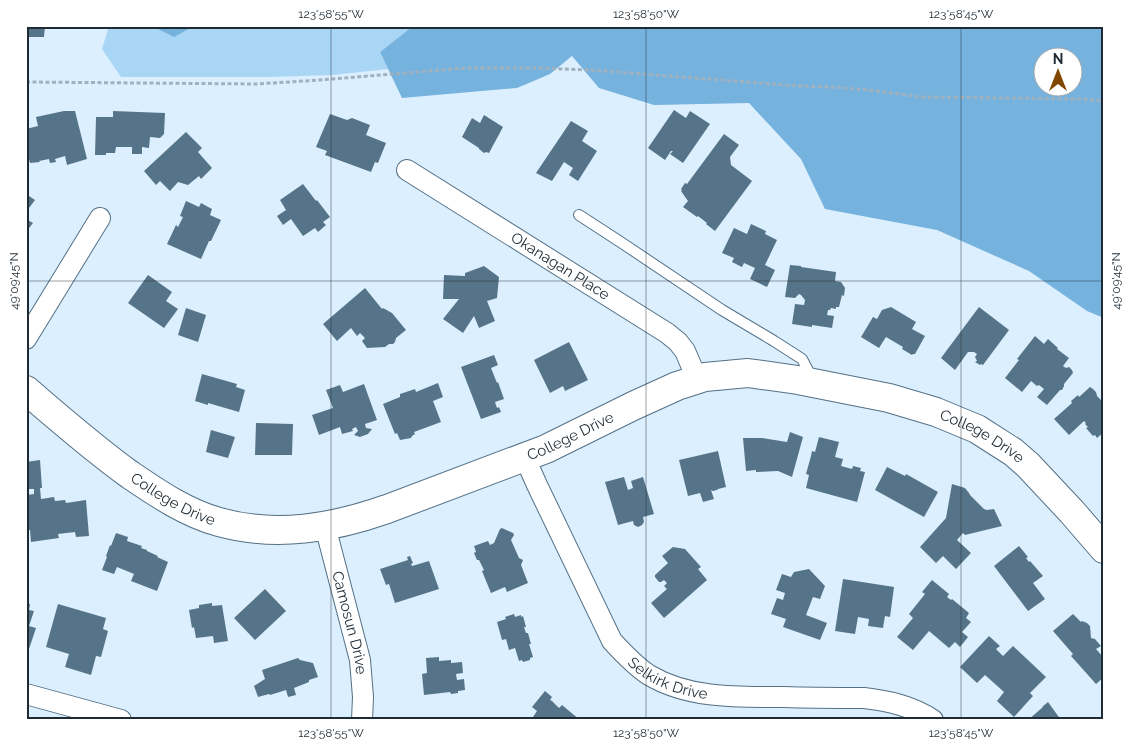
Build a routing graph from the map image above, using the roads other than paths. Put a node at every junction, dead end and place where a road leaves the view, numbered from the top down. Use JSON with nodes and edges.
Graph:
{"nodes":[{"id":1,"x":407,"y":170,"type":"dead end"},
{"id":2,"x":579,"y":215,"type":"dead end"},
{"id":3,"x":100,"y":218,"type":"dead end"},
{"id":4,"x":26,"y":339,"type":"edge"},
{"id":5,"x":696,"y":379,"type":"junction"},
{"id":6,"x":815,"y":383,"type":"junction"},
{"id":7,"x":26,"y":390,"type":"edge"},
{"id":8,"x":525,"y":458,"type":"junction"},
{"id":9,"x":326,"y":526,"type":"junction"},
{"id":10,"x":1104,"y":549,"type":"edge"},
{"id":11,"x":26,"y":694,"type":"edge"},
{"id":12,"x":122,"y":720,"type":"edge"},
{"id":13,"x":362,"y":720,"type":"edge"},
{"id":14,"x":933,"y":720,"type":"edge"}],
"edges":[{"from":1,"to":5,"type":"street","name":"Okanagan Place"},
{"from":2,"to":6,"type":"lane"},
{"from":3,"to":4,"type":"street"},
{"from":5,"to":6,"type":"street","name":"College Drive"},
{"from":5,"to":8,"type":"street","name":"College Drive"},
{"from":6,"to":10,"type":"street","name":"College Drive"},
{"from":7,"to":9,"type":"street","name":"College Drive"},
{"from":8,"to":9,"type":"street","name":"College Drive"},
{"from":8,"to":14,"type":"street","name":"Selkirk Drive"},
{"from":9,"to":13,"type":"street","name":"Camosun Drive"},
{"from":11,"to":12,"type":"street"}]}
